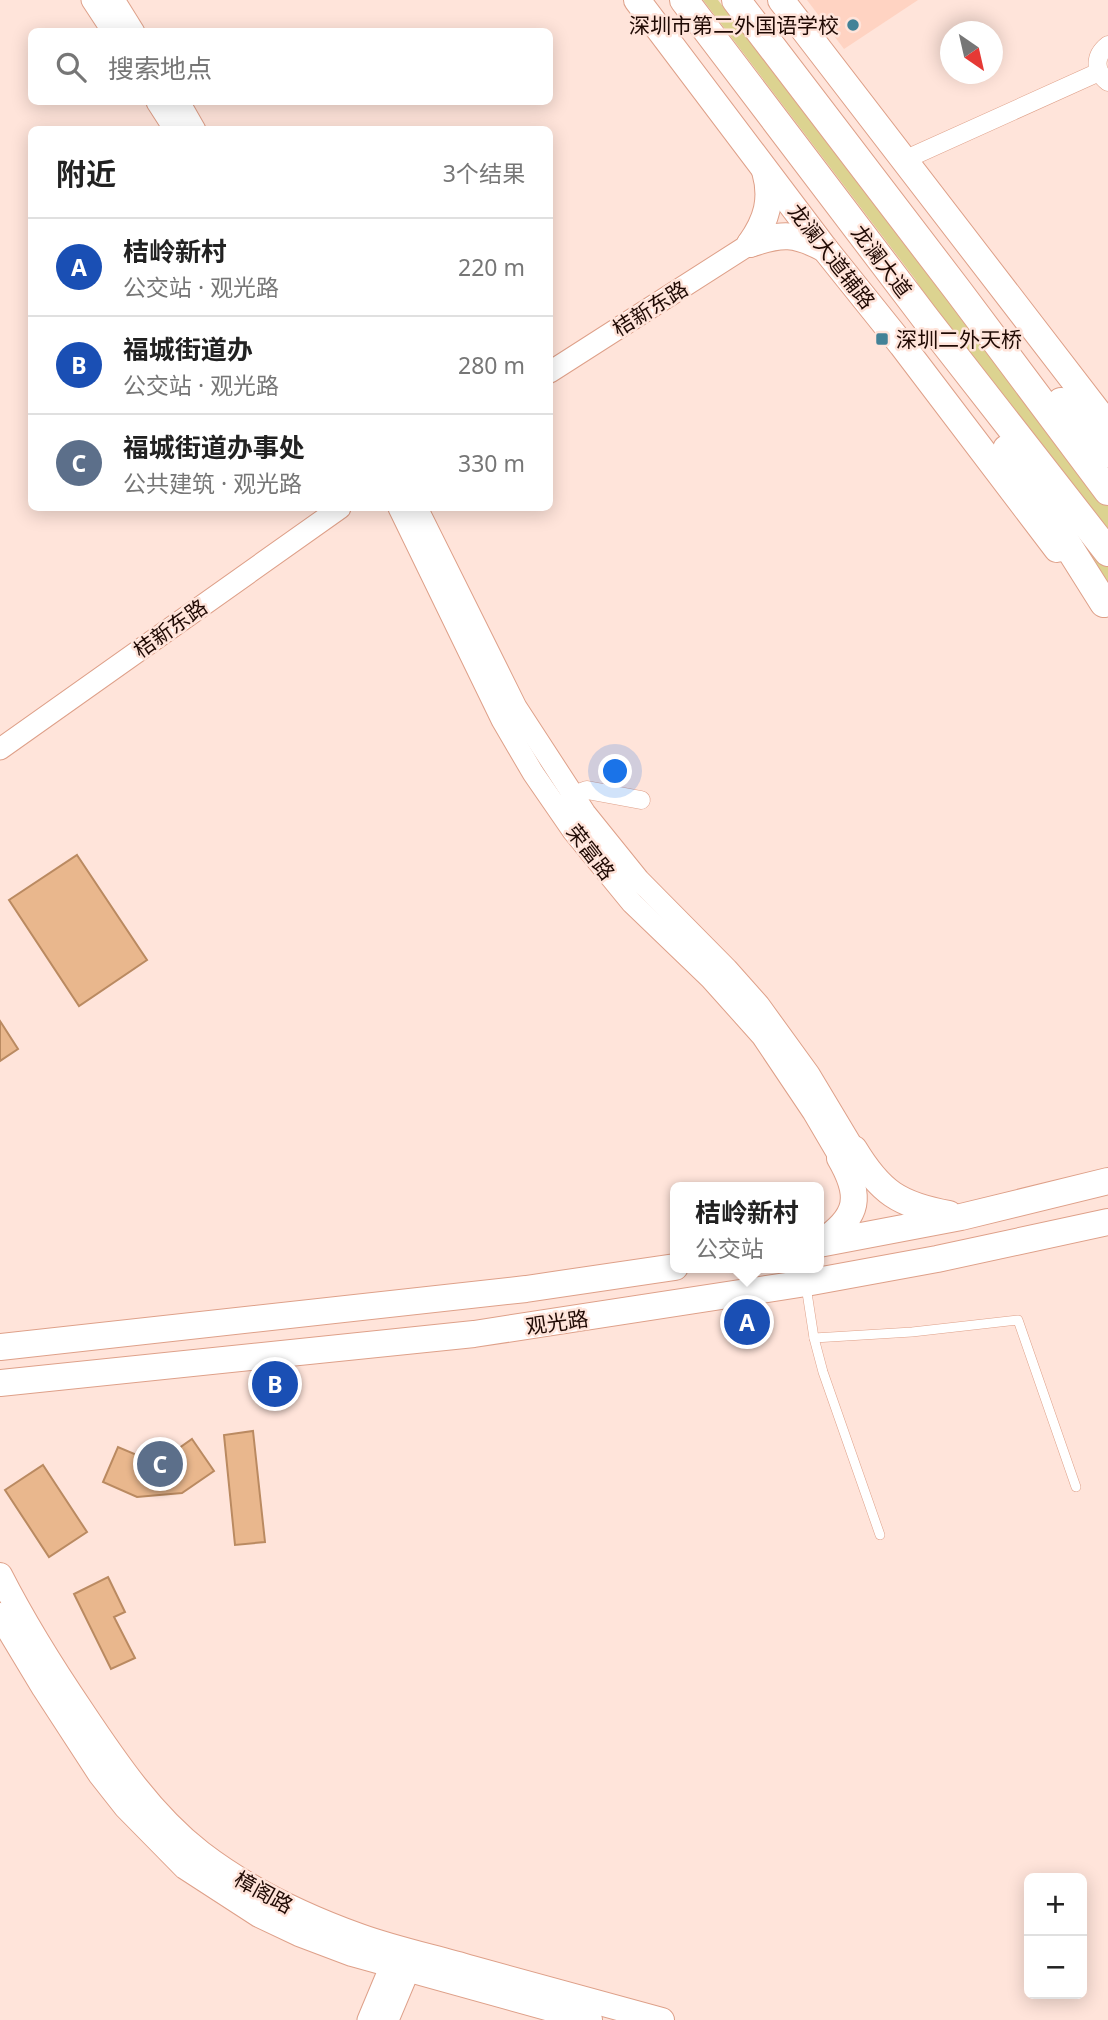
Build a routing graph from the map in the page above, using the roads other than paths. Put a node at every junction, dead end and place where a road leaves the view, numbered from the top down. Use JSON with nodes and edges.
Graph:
{"nodes":[{"id":1,"x":92,"y":0,"type":"edge"},
{"id":2,"x":114,"y":0,"type":"edge"},
{"id":3,"x":638,"y":0,"type":"edge"},
{"id":4,"x":684,"y":0,"type":"edge"},
{"id":5,"x":736,"y":0,"type":"edge"},
{"id":6,"x":781,"y":0,"type":"edge"},
{"id":7,"x":110,"y":28,"type":"edge"},
{"id":8,"x":132,"y":28,"type":"edge"},
{"id":9,"x":1108,"y":46,"type":"edge"},
{"id":10,"x":1103,"y":77,"type":"edge"},
{"id":11,"x":159,"y":105,"type":"edge"},
{"id":12,"x":180,"y":105,"type":"edge"},
{"id":13,"x":172,"y":126,"type":"edge"},
{"id":14,"x":193,"y":126,"type":"edge"},
{"id":15,"x":904,"y":160,"type":"junction"},
{"id":16,"x":764,"y":166,"type":"junction"},
{"id":17,"x":750,"y":244,"type":"junction"},
{"id":18,"x":825,"y":249,"type":"junction"},
{"id":19,"x":959,"y":292,"type":"junction"},
{"id":20,"x":926,"y":319,"type":"junction"},
{"id":21,"x":553,"y":370,"type":"edge"},
{"id":22,"x":1108,"y":425,"type":"edge"},
{"id":23,"x":1108,"y":453,"type":"edge"},
{"id":24,"x":1108,"y":491,"type":"edge"},
{"id":25,"x":336,"y":511,"type":"edge"},
{"id":26,"x":400,"y":511,"type":"edge"},
{"id":27,"x":418,"y":511,"type":"edge"},
{"id":28,"x":1108,"y":552,"type":"edge"},
{"id":29,"x":1106,"y":606,"type":"edge"},
{"id":30,"x":0,"y":749,"type":"edge"},
{"id":31,"x":640,"y":800,"type":"dead end"},
{"id":32,"x":565,"y":802,"type":"junction"},
{"id":33,"x":847,"y":1153,"type":"junction"},
{"id":34,"x":1108,"y":1181,"type":"edge"},
{"id":35,"x":961,"y":1217,"type":"junction"},
{"id":36,"x":1108,"y":1222,"type":"edge"},
{"id":37,"x":824,"y":1241,"type":"edge"},
{"id":38,"x":824,"y":1243,"type":"edge"},
{"id":39,"x":670,"y":1268,"type":"edge"},
{"id":40,"x":806,"y":1283,"type":"junction"},
{"id":41,"x":0,"y":1335,"type":"edge"},
{"id":42,"x":814,"y":1338,"type":"junction"},
{"id":43,"x":57,"y":1340,"type":"junction"},
{"id":44,"x":0,"y":1347,"type":"edge"},
{"id":45,"x":27,"y":1379,"type":"junction"},
{"id":46,"x":0,"y":1383,"type":"edge"},
{"id":47,"x":0,"y":1394,"type":"edge"},
{"id":48,"x":1076,"y":1487,"type":"dead end"},
{"id":49,"x":880,"y":1535,"type":"dead end"},
{"id":50,"x":0,"y":1575,"type":"edge"},
{"id":51,"x":0,"y":1615,"type":"edge"},
{"id":52,"x":403,"y":1962,"type":"junction"},
{"id":53,"x":368,"y":2020,"type":"edge"},
{"id":54,"x":388,"y":2020,"type":"edge"},
{"id":55,"x":590,"y":2020,"type":"edge"},
{"id":56,"x":662,"y":2020,"type":"edge"}],
"edges":[{"from":1,"to":7,"type":"street"},
{"from":2,"to":8,"type":"street"},
{"from":3,"to":16,"type":"main road","name":"龙澜大道辅路"},
{"from":4,"to":20,"type":"highway","name":"龙澜大道"},
{"from":5,"to":19,"type":"highway","name":"龙澜大道"},
{"from":6,"to":15,"type":"main road"},
{"from":9,"to":10,"type":"street"},
{"from":10,"to":15,"type":"street"},
{"from":11,"to":13,"type":"street"},
{"from":12,"to":14,"type":"street"},
{"from":15,"to":22,"type":"main road"},
{"from":16,"to":17,"type":"main road"},
{"from":16,"to":18,"type":"main road","name":"龙澜大道辅路"},
{"from":17,"to":18,"type":"main road"},
{"from":17,"to":21,"type":"street","name":"桔新东路"},
{"from":18,"to":29,"type":"main road","name":"龙澜大道辅路"},
{"from":19,"to":23,"type":"highway"},
{"from":19,"to":24,"type":"highway","name":"龙澜大道"},
{"from":20,"to":28,"type":"highway","name":"龙澜大道"},
{"from":20,"to":29,"type":"highway"},
{"from":25,"to":30,"type":"street","name":"桔新东路"},
{"from":26,"to":32,"type":"street","name":"荣富路"},
{"from":27,"to":32,"type":"street","name":"荣富路"},
{"from":31,"to":32,"type":"street"},
{"from":32,"to":33,"type":"street","name":"荣富路"},
{"from":33,"to":35,"type":"main road"},
{"from":33,"to":37,"type":"main road"},
{"from":34,"to":35,"type":"main road"},
{"from":35,"to":38,"type":"main road"},
{"from":36,"to":40,"type":"main road","name":"观光路"},
{"from":39,"to":43,"type":"main road","name":"观光路"},
{"from":40,"to":42,"type":"lane"},
{"from":40,"to":45,"type":"main road","name":"观光路"},
{"from":41,"to":43,"type":"main road"},
{"from":42,"to":48,"type":"lane"},
{"from":42,"to":49,"type":"lane"},
{"from":43,"to":44,"type":"main road","name":"观光路"},
{"from":45,"to":46,"type":"main road","name":"观光路"},
{"from":45,"to":47,"type":"main road"},
{"from":50,"to":52,"type":"main road","name":"樟阁路"},
{"from":51,"to":52,"type":"main road","name":"樟阁路"},
{"from":52,"to":53,"type":"street"},
{"from":52,"to":54,"type":"street"},
{"from":52,"to":55,"type":"main road","name":"樟阁路"},
{"from":52,"to":56,"type":"main road","name":"樟阁路"}]}
